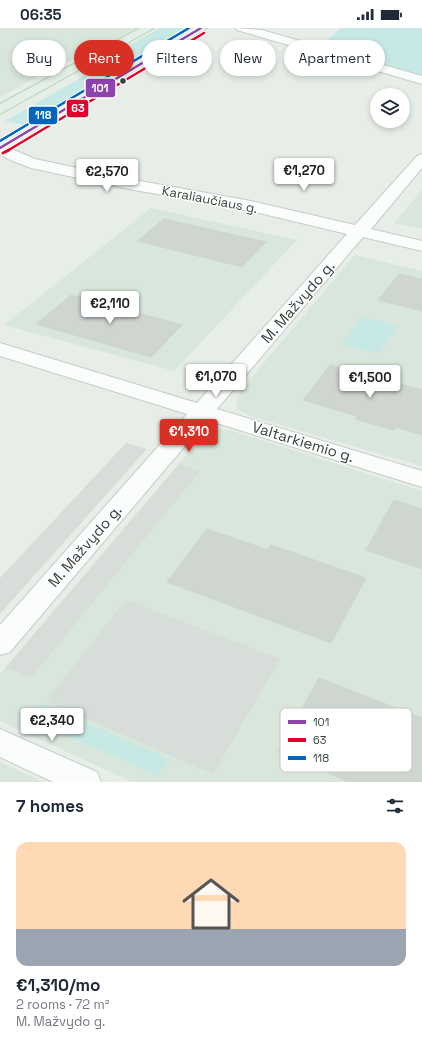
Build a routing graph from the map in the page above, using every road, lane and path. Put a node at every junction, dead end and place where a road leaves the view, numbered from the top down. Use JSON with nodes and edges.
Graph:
{"nodes":[{"id":1,"x":148,"y":28,"type":"edge"},
{"id":2,"x":201,"y":28,"type":"edge"},
{"id":3,"x":241,"y":28,"type":"edge"},
{"id":4,"x":422,"y":80,"type":"edge"},
{"id":5,"x":0,"y":110,"type":"edge"},
{"id":6,"x":0,"y":148,"type":"edge"},
{"id":7,"x":422,"y":159,"type":"edge"},
{"id":8,"x":364,"y":226,"type":"junction"},
{"id":9,"x":422,"y":234,"type":"edge"},
{"id":10,"x":422,"y":246,"type":"edge"},
{"id":11,"x":0,"y":349,"type":"edge"},
{"id":12,"x":202,"y":412,"type":"junction"},
{"id":13,"x":422,"y":479,"type":"edge"},
{"id":14,"x":0,"y":644,"type":"edge"},
{"id":15,"x":0,"y":742,"type":"edge"},
{"id":16,"x":85,"y":782,"type":"edge"}],
"edges":[{"from":1,"to":5,"type":"main road"},
{"from":2,"to":6,"type":"main road"},
{"from":3,"to":4,"type":"street"},
{"from":6,"to":8,"type":"street","name":"Karaliaučiaus g."},
{"from":7,"to":8,"type":"street","name":"M. Mažvydo g."},
{"from":8,"to":9,"type":"street","name":"Karaliaučiaus g."},
{"from":8,"to":10,"type":"street","name":"Karaliaučiaus g."},
{"from":8,"to":12,"type":"street","name":"M. Mažvydo g."},
{"from":11,"to":12,"type":"street","name":"Valtarkiemio g."},
{"from":12,"to":13,"type":"street","name":"Valtarkiemio g."},
{"from":12,"to":14,"type":"street","name":"M. Mažvydo g."},
{"from":15,"to":16,"type":"street"}]}
